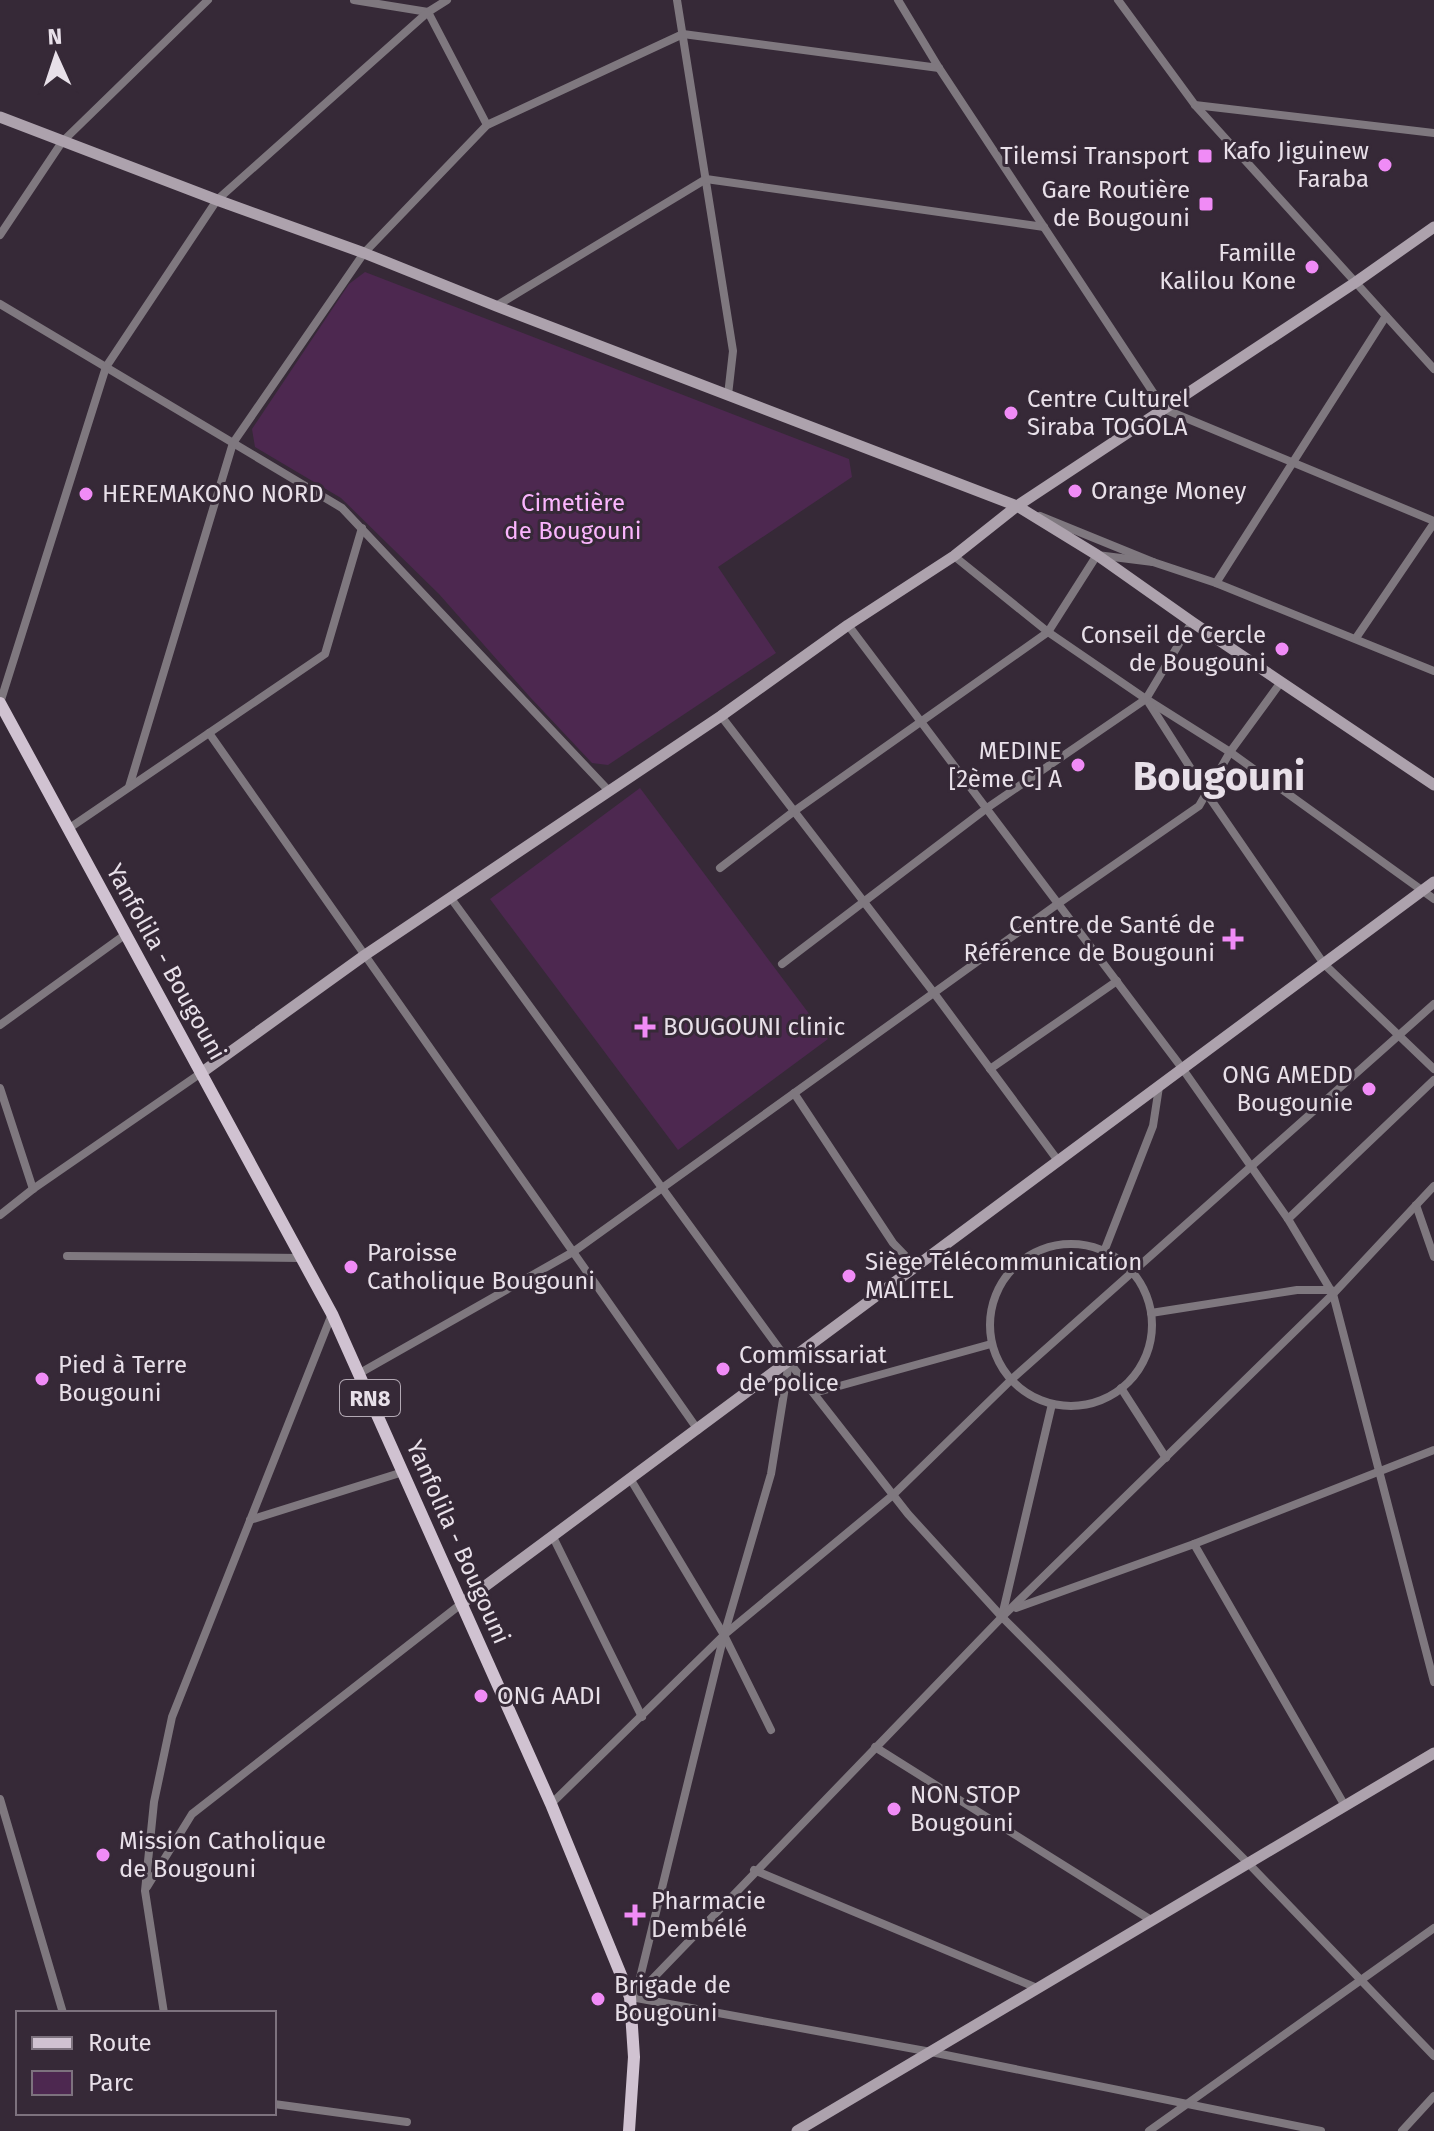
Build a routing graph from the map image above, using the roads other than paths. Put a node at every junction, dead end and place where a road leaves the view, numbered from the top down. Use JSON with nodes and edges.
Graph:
{"nodes":[{"id":1,"x":208,"y":0,"type":"edge"},
{"id":2,"x":354,"y":0,"type":"edge"},
{"id":3,"x":447,"y":0,"type":"edge"},
{"id":4,"x":677,"y":0,"type":"edge"},
{"id":5,"x":898,"y":0,"type":"edge"},
{"id":6,"x":1118,"y":0,"type":"edge"},
{"id":7,"x":428,"y":12,"type":"junction"},
{"id":8,"x":683,"y":34,"type":"junction"},
{"id":9,"x":939,"y":68,"type":"junction"},
{"id":10,"x":1195,"y":105,"type":"junction"},
{"id":11,"x":0,"y":117,"type":"edge"},
{"id":12,"x":487,"y":125,"type":"junction"},
{"id":13,"x":1434,"y":133,"type":"edge"},
{"id":14,"x":62,"y":142,"type":"junction"},
{"id":15,"x":706,"y":179,"type":"junction"},
{"id":16,"x":217,"y":200,"type":"junction"},
{"id":17,"x":1044,"y":227,"type":"junction"},
{"id":18,"x":1434,"y":227,"type":"edge"},
{"id":19,"x":0,"y":235,"type":"edge"},
{"id":20,"x":364,"y":253,"type":"junction"},
{"id":21,"x":1356,"y":282,"type":"junction"},
{"id":22,"x":0,"y":304,"type":"edge"},
{"id":23,"x":496,"y":306,"type":"junction"},
{"id":24,"x":1386,"y":316,"type":"junction"},
{"id":25,"x":106,"y":367,"type":"junction"},
{"id":26,"x":1434,"y":369,"type":"edge"},
{"id":27,"x":728,"y":395,"type":"junction"},
{"id":28,"x":1164,"y":409,"type":"junction"},
{"id":29,"x":233,"y":443,"type":"junction"},
{"id":30,"x":1292,"y":461,"type":"junction"},
{"id":31,"x":1017,"y":506,"type":"junction"},
{"id":32,"x":1434,"y":522,"type":"edge"},
{"id":33,"x":362,"y":528,"type":"junction"},
{"id":34,"x":1097,"y":555,"type":"junction"},
{"id":35,"x":954,"y":556,"type":"junction"},
{"id":36,"x":1153,"y":562,"type":"junction"},
{"id":37,"x":1216,"y":583,"type":"junction"},
{"id":38,"x":1192,"y":622,"type":"junction"},
{"id":39,"x":848,"y":625,"type":"junction"},
{"id":40,"x":1048,"y":632,"type":"junction"},
{"id":41,"x":1356,"y":638,"type":"junction"},
{"id":42,"x":1434,"y":671,"type":"edge"},
{"id":43,"x":1281,"y":682,"type":"junction"},
{"id":44,"x":1146,"y":699,"type":"junction"},
{"id":45,"x":0,"y":703,"type":"edge"},
{"id":46,"x":721,"y":716,"type":"junction"},
{"id":47,"x":922,"y":722,"type":"junction"},
{"id":48,"x":209,"y":733,"type":"junction"},
{"id":49,"x":1230,"y":752,"type":"junction"},
{"id":50,"x":1434,"y":785,"type":"edge"},
{"id":51,"x":129,"y":787,"type":"junction"},
{"id":52,"x":609,"y":791,"type":"junction"},
{"id":53,"x":1207,"y":794,"type":"junction"},
{"id":54,"x":987,"y":808,"type":"junction"},
{"id":55,"x":793,"y":812,"type":"junction"},
{"id":56,"x":68,"y":829,"type":"junction"},
{"id":57,"x":720,"y":868,"type":"dead end"},
{"id":58,"x":1434,"y":882,"type":"edge"},
{"id":59,"x":1423,"y":891,"type":"junction"},
{"id":60,"x":450,"y":897,"type":"junction"},
{"id":61,"x":1434,"y":899,"type":"edge"},
{"id":62,"x":862,"y":903,"type":"junction"},
{"id":63,"x":1059,"y":903,"type":"junction"},
{"id":64,"x":126,"y":934,"type":"junction"},
{"id":65,"x":365,"y":955,"type":"junction"},
{"id":66,"x":782,"y":964,"type":"dead end"},
{"id":67,"x":1324,"y":964,"type":"junction"},
{"id":68,"x":1117,"y":981,"type":"junction"},
{"id":69,"x":934,"y":993,"type":"junction"},
{"id":70,"x":1434,"y":1004,"type":"edge"},
{"id":71,"x":0,"y":1025,"type":"edge"},
{"id":72,"x":1398,"y":1033,"type":"junction"},
{"id":73,"x":1182,"y":1068,"type":"junction"},
{"id":74,"x":990,"y":1069,"type":"junction"},
{"id":75,"x":1434,"y":1069,"type":"edge"},
{"id":76,"x":201,"y":1073,"type":"junction"},
{"id":77,"x":1434,"y":1080,"type":"edge"},
{"id":78,"x":1159,"y":1087,"type":"junction"},
{"id":79,"x":0,"y":1088,"type":"edge"},
{"id":80,"x":794,"y":1093,"type":"junction"},
{"id":81,"x":1059,"y":1162,"type":"junction"},
{"id":82,"x":1251,"y":1166,"type":"junction"},
{"id":83,"x":1434,"y":1186,"type":"edge"},
{"id":84,"x":661,"y":1187,"type":"junction"},
{"id":85,"x":33,"y":1189,"type":"junction"},
{"id":86,"x":1416,"y":1205,"type":"junction"},
{"id":87,"x":0,"y":1215,"type":"edge"},
{"id":88,"x":1288,"y":1219,"type":"junction"},
{"id":89,"x":1105,"y":1249,"type":"junction"},
{"id":90,"x":573,"y":1252,"type":"junction"},
{"id":91,"x":67,"y":1256,"type":"dead end"},
{"id":92,"x":1434,"y":1257,"type":"edge"},
{"id":93,"x":302,"y":1258,"type":"junction"},
{"id":94,"x":917,"y":1268,"type":"junction"},
{"id":95,"x":1132,"y":1274,"type":"junction"},
{"id":96,"x":1332,"y":1292,"type":"junction"},
{"id":97,"x":1151,"y":1313,"type":"junction"},
{"id":98,"x":332,"y":1314,"type":"junction"},
{"id":99,"x":991,"y":1344,"type":"junction"},
{"id":100,"x":789,"y":1362,"type":"junction"},
{"id":101,"x":360,"y":1373,"type":"junction"},
{"id":102,"x":1012,"y":1379,"type":"junction"},
{"id":103,"x":1121,"y":1388,"type":"junction"},
{"id":104,"x":814,"y":1393,"type":"junction"},
{"id":105,"x":1052,"y":1404,"type":"junction"},
{"id":106,"x":698,"y":1430,"type":"junction"},
{"id":107,"x":1434,"y":1450,"type":"edge"},
{"id":108,"x":1166,"y":1458,"type":"junction"},
{"id":109,"x":1380,"y":1471,"type":"junction"},
{"id":110,"x":403,"y":1472,"type":"junction"},
{"id":111,"x":631,"y":1480,"type":"junction"},
{"id":112,"x":893,"y":1495,"type":"junction"},
{"id":113,"x":250,"y":1520,"type":"junction"},
{"id":114,"x":553,"y":1537,"type":"junction"},
{"id":115,"x":1194,"y":1544,"type":"junction"},
{"id":116,"x":461,"y":1604,"type":"junction"},
{"id":117,"x":1011,"y":1610,"type":"junction"},
{"id":118,"x":1002,"y":1617,"type":"junction"},
{"id":119,"x":724,"y":1635,"type":"junction"},
{"id":120,"x":1434,"y":1682,"type":"edge"},
{"id":121,"x":642,"y":1717,"type":"junction"},
{"id":122,"x":771,"y":1730,"type":"dead end"},
{"id":123,"x":875,"y":1747,"type":"junction"},
{"id":124,"x":1434,"y":1753,"type":"edge"},
{"id":125,"x":0,"y":1799,"type":"edge"},
{"id":126,"x":551,"y":1804,"type":"junction"},
{"id":127,"x":1345,"y":1806,"type":"junction"},
{"id":128,"x":1248,"y":1863,"type":"junction"},
{"id":129,"x":754,"y":1870,"type":"junction"},
{"id":130,"x":145,"y":1891,"type":"junction"},
{"id":131,"x":1151,"y":1920,"type":"junction"},
{"id":132,"x":1434,"y":1928,"type":"edge"},
{"id":133,"x":1360,"y":1980,"type":"junction"},
{"id":134,"x":1037,"y":1988,"type":"junction"},
{"id":135,"x":633,"y":1997,"type":"junction"},
{"id":136,"x":62,"y":2011,"type":"edge"},
{"id":137,"x":164,"y":2011,"type":"edge"},
{"id":138,"x":931,"y":2052,"type":"junction"},
{"id":139,"x":1434,"y":2056,"type":"edge"},
{"id":140,"x":1434,"y":2096,"type":"edge"},
{"id":141,"x":276,"y":2104,"type":"edge"},
{"id":142,"x":1185,"y":2104,"type":"junction"},
{"id":143,"x":407,"y":2122,"type":"dead end"},
{"id":144,"x":1287,"y":2128,"type":"edge"},
{"id":145,"x":629,"y":2131,"type":"edge"},
{"id":146,"x":797,"y":2131,"type":"edge"},
{"id":147,"x":1149,"y":2131,"type":"edge"},
{"id":148,"x":1321,"y":2131,"type":"edge"},
{"id":149,"x":1402,"y":2131,"type":"edge"}],
"edges":[{"from":1,"to":14,"type":"street"},
{"from":2,"to":7,"type":"street"},
{"from":3,"to":7,"type":"street"},
{"from":4,"to":8,"type":"street"},
{"from":5,"to":9,"type":"street"},
{"from":6,"to":10,"type":"street"},
{"from":7,"to":12,"type":"street"},
{"from":7,"to":16,"type":"street"},
{"from":8,"to":9,"type":"street"},
{"from":8,"to":12,"type":"street"},
{"from":8,"to":15,"type":"street"},
{"from":9,"to":17,"type":"street"},
{"from":10,"to":13,"type":"street"},
{"from":10,"to":21,"type":"street"},
{"from":11,"to":14,"type":"street"},
{"from":12,"to":20,"type":"street"},
{"from":14,"to":16,"type":"street"},
{"from":14,"to":19,"type":"street"},
{"from":15,"to":17,"type":"street"},
{"from":15,"to":23,"type":"street"},
{"from":15,"to":27,"type":"street"},
{"from":16,"to":20,"type":"street"},
{"from":16,"to":25,"type":"street"},
{"from":17,"to":28,"type":"street"},
{"from":18,"to":21,"type":"street"},
{"from":20,"to":23,"type":"street"},
{"from":20,"to":29,"type":"street"},
{"from":21,"to":24,"type":"street"},
{"from":21,"to":28,"type":"street"},
{"from":22,"to":25,"type":"street"},
{"from":23,"to":27,"type":"street"},
{"from":24,"to":26,"type":"street"},
{"from":24,"to":30,"type":"street"},
{"from":25,"to":29,"type":"street"},
{"from":25,"to":45,"type":"street"},
{"from":27,"to":31,"type":"street"},
{"from":28,"to":30,"type":"street"},
{"from":28,"to":31,"type":"street"},
{"from":29,"to":33,"type":"street"},
{"from":29,"to":51,"type":"street"},
{"from":30,"to":32,"type":"street"},
{"from":30,"to":37,"type":"street"},
{"from":31,"to":34,"type":"street"},
{"from":31,"to":35,"type":"street"},
{"from":31,"to":36,"type":"street"},
{"from":32,"to":41,"type":"street"},
{"from":33,"to":48,"type":"street"},
{"from":33,"to":52,"type":"street"},
{"from":34,"to":36,"type":"street"},
{"from":34,"to":38,"type":"street"},
{"from":34,"to":40,"type":"street"},
{"from":35,"to":39,"type":"street"},
{"from":35,"to":40,"type":"street"},
{"from":36,"to":37,"type":"street"},
{"from":37,"to":41,"type":"street"},
{"from":38,"to":43,"type":"street"},
{"from":38,"to":44,"type":"street"},
{"from":39,"to":46,"type":"street"},
{"from":39,"to":47,"type":"street"},
{"from":40,"to":44,"type":"street"},
{"from":40,"to":47,"type":"street"},
{"from":41,"to":42,"type":"street"},
{"from":43,"to":49,"type":"street"},
{"from":43,"to":50,"type":"street"},
{"from":44,"to":49,"type":"street"},
{"from":44,"to":53,"type":"street"},
{"from":44,"to":54,"type":"street"},
{"from":45,"to":56,"type":"main road","name":"Yanfolila - Bougouni","number":"RN8"},
{"from":46,"to":52,"type":"street"},
{"from":46,"to":55,"type":"street"},
{"from":47,"to":54,"type":"street"},
{"from":47,"to":55,"type":"street"},
{"from":48,"to":51,"type":"street"},
{"from":48,"to":65,"type":"street"},
{"from":49,"to":53,"type":"street"},
{"from":49,"to":59,"type":"street"},
{"from":51,"to":56,"type":"street"},
{"from":52,"to":60,"type":"street"},
{"from":53,"to":63,"type":"street"},
{"from":53,"to":67,"type":"street"},
{"from":54,"to":62,"type":"street"},
{"from":54,"to":63,"type":"street"},
{"from":55,"to":57,"type":"street"},
{"from":55,"to":62,"type":"street"},
{"from":56,"to":64,"type":"main road","name":"Yanfolila - Bougouni","number":"RN8"},
{"from":58,"to":59,"type":"street"},
{"from":59,"to":61,"type":"street"},
{"from":59,"to":67,"type":"street"},
{"from":60,"to":65,"type":"street"},
{"from":60,"to":84,"type":"street"},
{"from":62,"to":66,"type":"street"},
{"from":62,"to":69,"type":"street"},
{"from":63,"to":68,"type":"street"},
{"from":63,"to":69,"type":"street"},
{"from":64,"to":71,"type":"street"},
{"from":64,"to":76,"type":"main road","name":"Yanfolila - Bougouni","number":"RN8"},
{"from":65,"to":76,"type":"street"},
{"from":65,"to":90,"type":"street"},
{"from":67,"to":72,"type":"street"},
{"from":67,"to":73,"type":"street"},
{"from":68,"to":73,"type":"street"},
{"from":68,"to":74,"type":"street"},
{"from":69,"to":74,"type":"street"},
{"from":69,"to":80,"type":"street"},
{"from":70,"to":72,"type":"street"},
{"from":72,"to":75,"type":"street"},
{"from":72,"to":82,"type":"street"},
{"from":73,"to":78,"type":"street"},
{"from":73,"to":82,"type":"street"},
{"from":74,"to":81,"type":"street"},
{"from":76,"to":85,"type":"street"},
{"from":76,"to":93,"type":"main road","name":"Yanfolila - Bougouni","number":"RN8"},
{"from":77,"to":88,"type":"street"},
{"from":78,"to":81,"type":"street"},
{"from":78,"to":89,"type":"street"},
{"from":79,"to":85,"type":"street"},
{"from":80,"to":84,"type":"street"},
{"from":80,"to":94,"type":"street"},
{"from":81,"to":94,"type":"street"},
{"from":82,"to":88,"type":"street"},
{"from":82,"to":95,"type":"street"},
{"from":83,"to":86,"type":"street"},
{"from":84,"to":90,"type":"street"},
{"from":84,"to":100,"type":"street"},
{"from":85,"to":87,"type":"street"},
{"from":86,"to":92,"type":"street"},
{"from":86,"to":96,"type":"street"},
{"from":88,"to":96,"type":"street"},
{"from":89,"to":95,"type":"street"},
{"from":89,"to":99,"type":"street"},
{"from":90,"to":101,"type":"street"},
{"from":90,"to":106,"type":"street"},
{"from":91,"to":93,"type":"street"},
{"from":93,"to":98,"type":"main road","name":"Yanfolila - Bougouni","number":"RN8"},
{"from":94,"to":100,"type":"street"},
{"from":95,"to":97,"type":"street"},
{"from":95,"to":102,"type":"street"},
{"from":96,"to":97,"type":"street"},
{"from":96,"to":108,"type":"street"},
{"from":96,"to":109,"type":"street"},
{"from":97,"to":103,"type":"street"},
{"from":98,"to":101,"type":"main road","name":"Yanfolila - Bougouni","number":"RN8"},
{"from":98,"to":113,"type":"street"},
{"from":99,"to":102,"type":"street"},
{"from":99,"to":104,"type":"street"},
{"from":100,"to":104,"type":"street"},
{"from":100,"to":106,"type":"street"},
{"from":100,"to":119,"type":"street"},
{"from":101,"to":110,"type":"main road","name":"Yanfolila - Bougouni","number":"RN8"},
{"from":102,"to":105,"type":"street"},
{"from":102,"to":112,"type":"street"},
{"from":103,"to":105,"type":"street"},
{"from":103,"to":108,"type":"street"},
{"from":104,"to":112,"type":"street"},
{"from":105,"to":118,"type":"street"},
{"from":106,"to":111,"type":"street"},
{"from":107,"to":109,"type":"street"},
{"from":108,"to":117,"type":"street"},
{"from":109,"to":115,"type":"street"},
{"from":109,"to":120,"type":"street"},
{"from":110,"to":113,"type":"street"},
{"from":110,"to":116,"type":"main road","name":"Yanfolila - Bougouni","number":"RN8"},
{"from":111,"to":114,"type":"street"},
{"from":111,"to":119,"type":"street"},
{"from":112,"to":118,"type":"street"},
{"from":112,"to":119,"type":"street"},
{"from":113,"to":130,"type":"street"},
{"from":114,"to":116,"type":"street"},
{"from":114,"to":121,"type":"street"},
{"from":115,"to":117,"type":"street"},
{"from":115,"to":127,"type":"street"},
{"from":116,"to":126,"type":"main road","name":"Yanfolila - Bougouni","number":"RN8"},
{"from":116,"to":130,"type":"street"},
{"from":117,"to":118,"type":"street"},
{"from":118,"to":123,"type":"street"},
{"from":118,"to":128,"type":"street"},
{"from":119,"to":121,"type":"street"},
{"from":119,"to":122,"type":"street"},
{"from":119,"to":135,"type":"street"},
{"from":121,"to":126,"type":"street"},
{"from":123,"to":129,"type":"street"},
{"from":123,"to":131,"type":"street"},
{"from":124,"to":127,"type":"street"},
{"from":125,"to":136,"type":"street"},
{"from":126,"to":135,"type":"main road","name":"Yanfolila - Bougouni","number":"RN8"},
{"from":127,"to":128,"type":"street"},
{"from":128,"to":131,"type":"street"},
{"from":128,"to":133,"type":"street"},
{"from":129,"to":134,"type":"street"},
{"from":129,"to":135,"type":"street"},
{"from":130,"to":137,"type":"street"},
{"from":131,"to":134,"type":"street"},
{"from":132,"to":133,"type":"street"},
{"from":133,"to":139,"type":"street"},
{"from":133,"to":142,"type":"street"},
{"from":134,"to":138,"type":"street"},
{"from":135,"to":138,"type":"street"},
{"from":135,"to":145,"type":"main road","name":"Yanfolila - Bougouni","number":"RN8"},
{"from":138,"to":142,"type":"street"},
{"from":138,"to":146,"type":"street"},
{"from":140,"to":149,"type":"street"},
{"from":141,"to":143,"type":"street"},
{"from":142,"to":144,"type":"street"},
{"from":142,"to":147,"type":"street"},
{"from":144,"to":148,"type":"street"}]}
